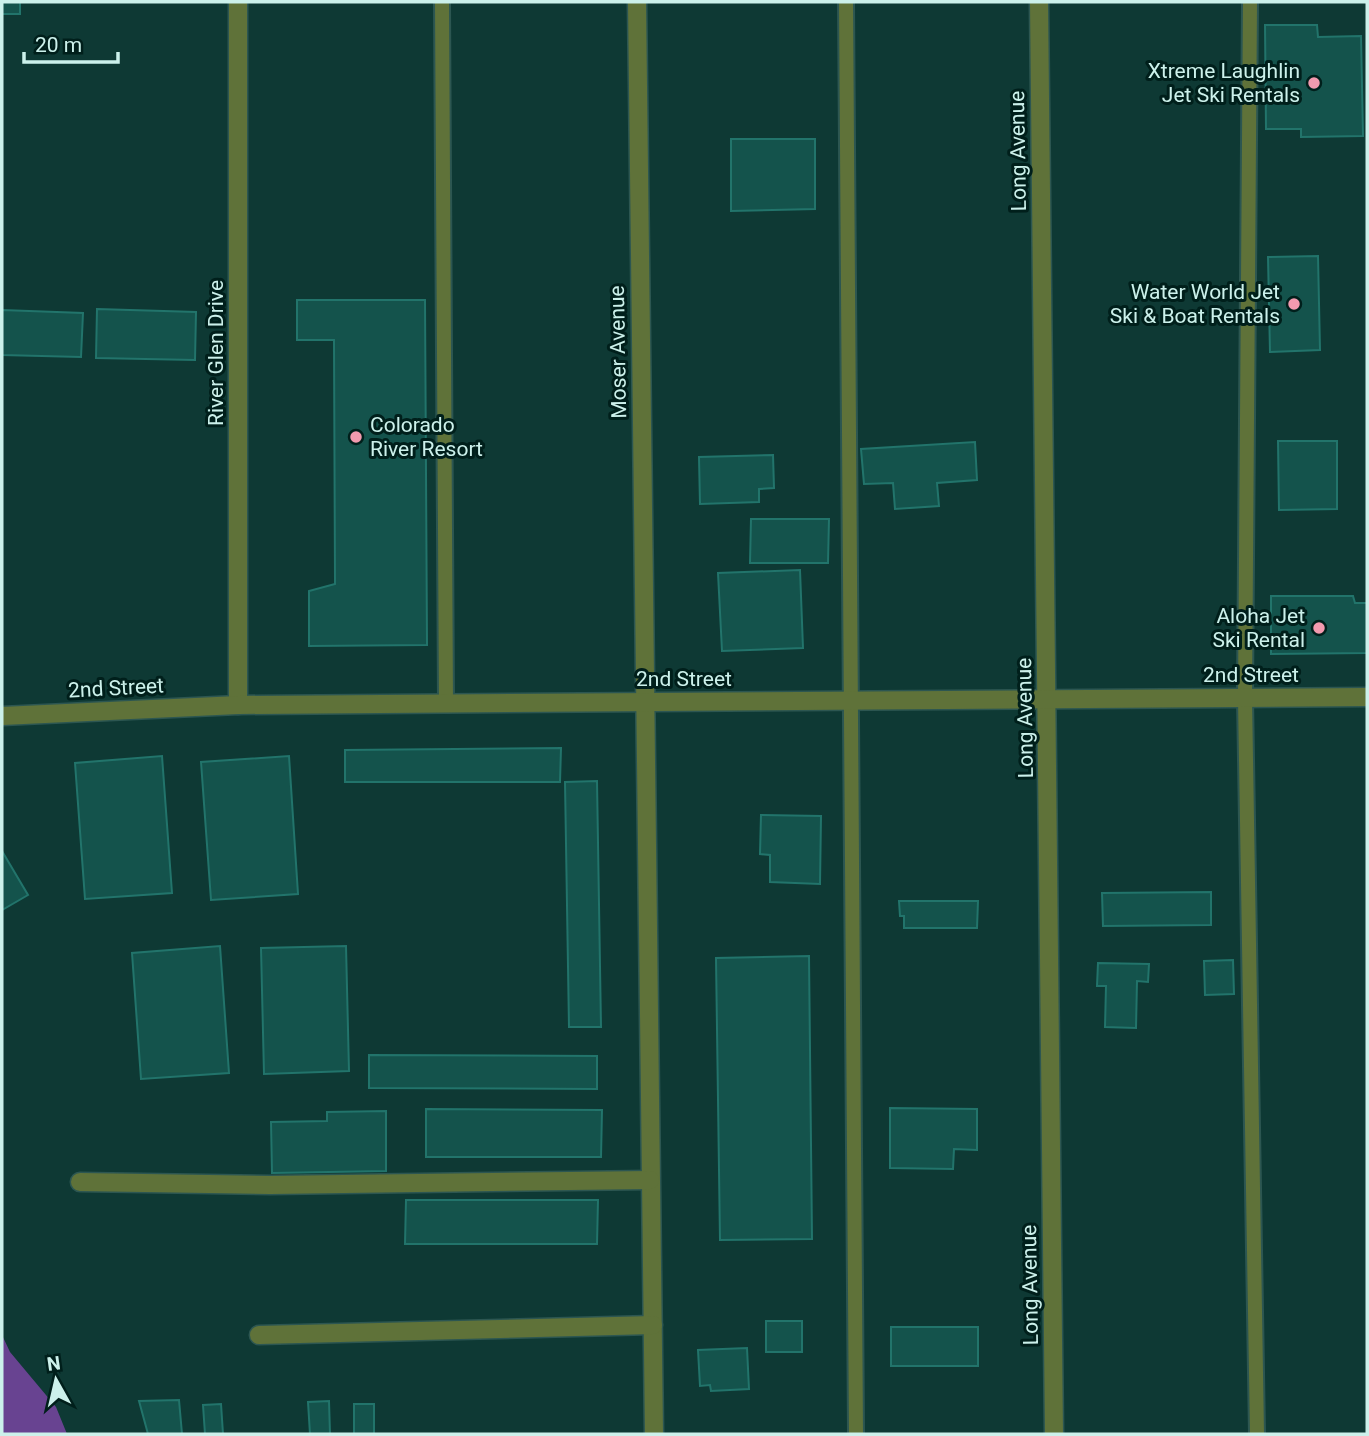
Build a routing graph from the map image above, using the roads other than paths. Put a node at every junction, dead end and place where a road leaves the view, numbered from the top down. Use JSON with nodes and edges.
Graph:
{"nodes":[{"id":1,"x":238,"y":2,"type":"edge"},
{"id":2,"x":442,"y":2,"type":"edge"},
{"id":3,"x":637,"y":2,"type":"edge"},
{"id":4,"x":846,"y":2,"type":"edge"},
{"id":5,"x":1039,"y":2,"type":"edge"},
{"id":6,"x":1250,"y":2,"type":"edge"},
{"id":7,"x":1367,"y":697,"type":"edge"},
{"id":8,"x":1245,"y":698,"type":"junction"},
{"id":9,"x":1047,"y":699,"type":"junction"},
{"id":10,"x":849,"y":701,"type":"junction"},
{"id":11,"x":644,"y":702,"type":"junction"},
{"id":12,"x":446,"y":704,"type":"junction"},
{"id":13,"x":239,"y":705,"type":"junction"},
{"id":14,"x":2,"y":716,"type":"edge"},
{"id":15,"x":650,"y":1180,"type":"junction"},
{"id":16,"x":80,"y":1182,"type":"dead end"},
{"id":17,"x":653,"y":1325,"type":"junction"},
{"id":18,"x":258,"y":1335,"type":"dead end"},
{"id":19,"x":654,"y":1434,"type":"edge"},
{"id":20,"x":856,"y":1434,"type":"edge"},
{"id":21,"x":1054,"y":1434,"type":"edge"},
{"id":22,"x":1257,"y":1434,"type":"edge"}],
"edges":[{"from":1,"to":13,"type":"street","name":"River Glen Drive"},
{"from":2,"to":12,"type":"lane"},
{"from":3,"to":11,"type":"street","name":"Moser Avenue"},
{"from":4,"to":10,"type":"lane"},
{"from":5,"to":9,"type":"street","name":"Long Avenue"},
{"from":6,"to":8,"type":"lane"},
{"from":7,"to":8,"type":"street","name":"2nd Street"},
{"from":8,"to":9,"type":"street","name":"2nd Street"},
{"from":8,"to":22,"type":"lane"},
{"from":9,"to":10,"type":"street","name":"2nd Street"},
{"from":9,"to":21,"type":"street","name":"Long Avenue"},
{"from":10,"to":11,"type":"street","name":"2nd Street"},
{"from":10,"to":20,"type":"lane"},
{"from":11,"to":12,"type":"street","name":"2nd Street"},
{"from":11,"to":15,"type":"street","name":"Moser Avenue"},
{"from":12,"to":13,"type":"street","name":"2nd Street"},
{"from":13,"to":14,"type":"street","name":"2nd Street"},
{"from":15,"to":16,"type":"street"},
{"from":15,"to":17,"type":"street","name":"Moser Avenue"},
{"from":17,"to":18,"type":"street"},
{"from":17,"to":19,"type":"street","name":"Moser Avenue"}]}
